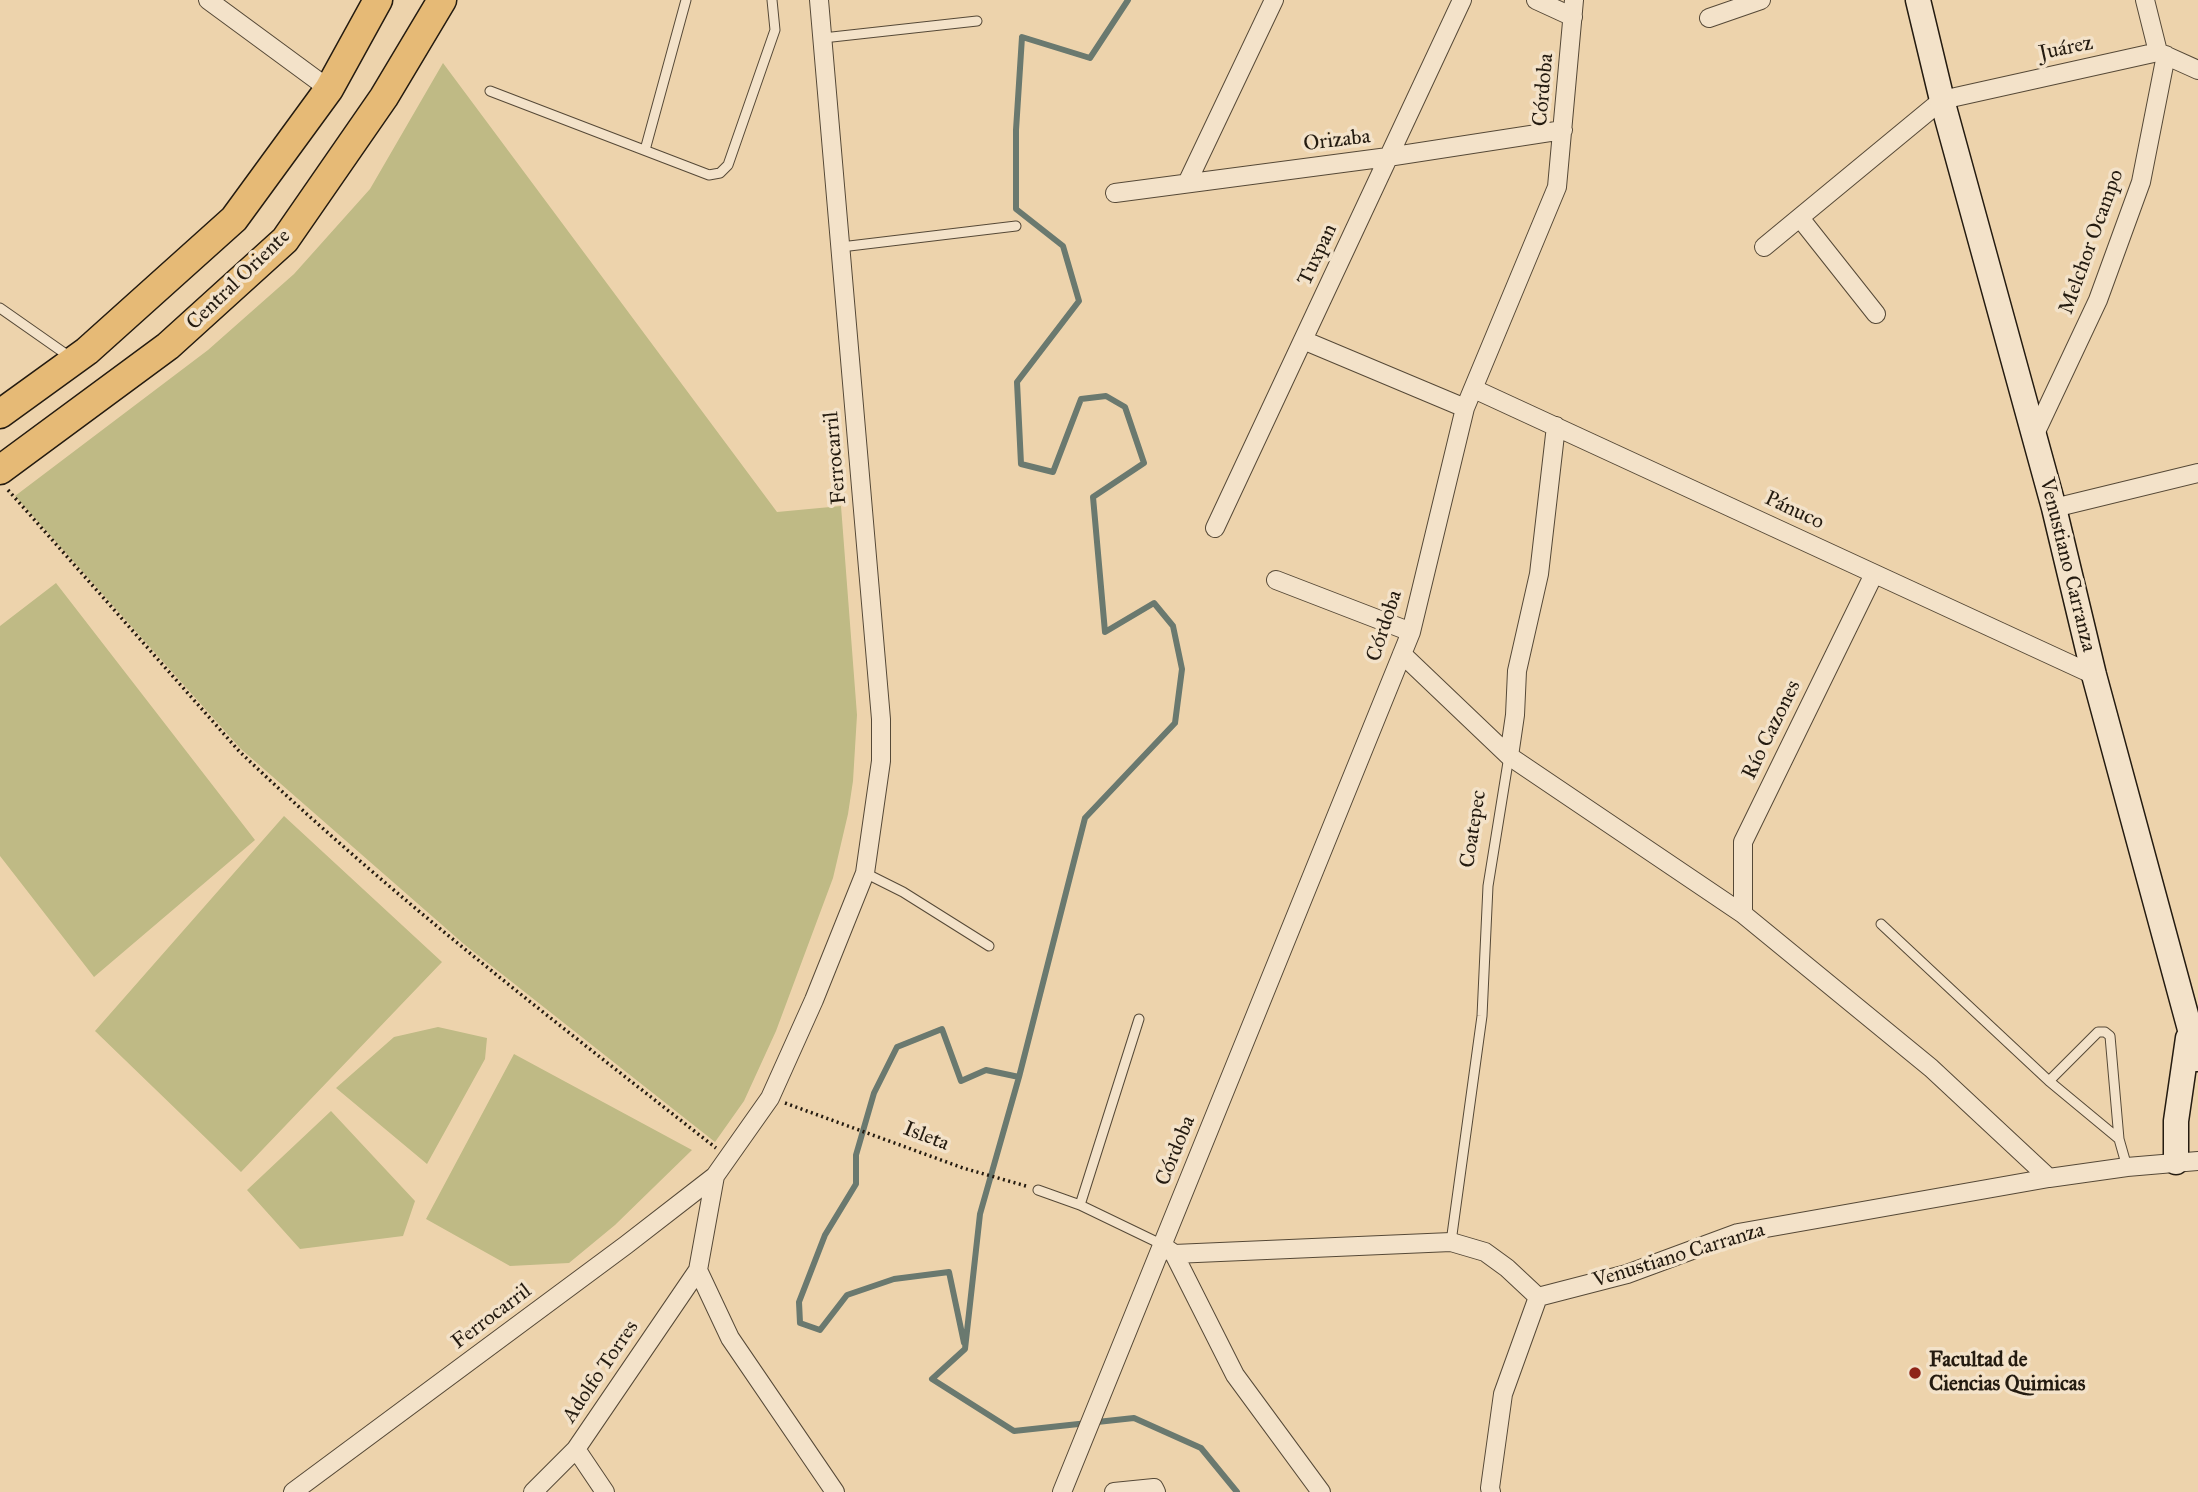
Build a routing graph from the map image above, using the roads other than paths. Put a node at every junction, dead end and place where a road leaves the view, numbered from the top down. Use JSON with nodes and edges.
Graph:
{"nodes":[{"id":1,"x":208,"y":0,"type":"edge"},
{"id":2,"x":378,"y":0,"type":"edge"},
{"id":3,"x":443,"y":0,"type":"edge"},
{"id":4,"x":686,"y":0,"type":"edge"},
{"id":5,"x":772,"y":0,"type":"edge"},
{"id":6,"x":819,"y":0,"type":"edge"},
{"id":7,"x":1274,"y":0,"type":"edge"},
{"id":8,"x":1462,"y":0,"type":"edge"},
{"id":9,"x":1536,"y":0,"type":"edge"},
{"id":10,"x":1761,"y":0,"type":"edge"},
{"id":11,"x":1918,"y":0,"type":"edge"},
{"id":12,"x":2145,"y":0,"type":"edge"},
{"id":13,"x":1573,"y":9,"type":"edge"},
{"id":14,"x":1709,"y":18,"type":"dead end"},
{"id":15,"x":977,"y":22,"type":"dead end"},
{"id":16,"x":823,"y":38,"type":"junction"},
{"id":17,"x":2162,"y":54,"type":"junction"},
{"id":18,"x":2198,"y":70,"type":"edge"},
{"id":19,"x":328,"y":89,"type":"junction"},
{"id":20,"x":490,"y":91,"type":"dead end"},
{"id":21,"x":1942,"y":100,"type":"junction"},
{"id":22,"x":1563,"y":130,"type":"junction"},
{"id":23,"x":645,"y":150,"type":"junction"},
{"id":24,"x":1388,"y":157,"type":"junction"},
{"id":25,"x":1188,"y":183,"type":"junction"},
{"id":26,"x":1115,"y":193,"type":"dead end"},
{"id":27,"x":1800,"y":218,"type":"junction"},
{"id":28,"x":1016,"y":226,"type":"dead end"},
{"id":29,"x":841,"y":247,"type":"junction"},
{"id":30,"x":1764,"y":247,"type":"dead end"},
{"id":31,"x":0,"y":308,"type":"edge"},
{"id":32,"x":1877,"y":314,"type":"dead end"},
{"id":33,"x":1303,"y":340,"type":"junction"},
{"id":34,"x":75,"y":360,"type":"junction"},
{"id":35,"x":1474,"y":389,"type":"junction"},
{"id":36,"x":1465,"y":408,"type":"junction"},
{"id":37,"x":0,"y":414,"type":"edge"},
{"id":38,"x":1556,"y":426,"type":"junction"},
{"id":39,"x":2034,"y":436,"type":"junction"},
{"id":40,"x":0,"y":470,"type":"edge"},
{"id":41,"x":2198,"y":473,"type":"edge"},
{"id":42,"x":2054,"y":508,"type":"junction"},
{"id":43,"x":1215,"y":528,"type":"dead end"},
{"id":44,"x":1874,"y":574,"type":"junction"},
{"id":45,"x":1276,"y":580,"type":"dead end"},
{"id":46,"x":1411,"y":632,"type":"junction"},
{"id":47,"x":1402,"y":654,"type":"junction"},
{"id":48,"x":2094,"y":676,"type":"junction"},
{"id":49,"x":1509,"y":756,"type":"junction"},
{"id":50,"x":865,"y":873,"type":"junction"},
{"id":51,"x":1743,"y":914,"type":"junction"},
{"id":52,"x":1881,"y":924,"type":"dead end"},
{"id":53,"x":989,"y":946,"type":"dead end"},
{"id":54,"x":1139,"y":1019,"type":"dead end"},
{"id":55,"x":2194,"y":1036,"type":"edge"},
{"id":56,"x":2198,"y":1059,"type":"edge"},
{"id":57,"x":2049,"y":1081,"type":"junction"},
{"id":58,"x":2119,"y":1139,"type":"junction"},
{"id":59,"x":2187,"y":1161,"type":"edge"},
{"id":60,"x":2127,"y":1167,"type":"junction"},
{"id":61,"x":715,"y":1176,"type":"junction"},
{"id":62,"x":2049,"y":1178,"type":"junction"},
{"id":63,"x":1038,"y":1190,"type":"road end"},
{"id":64,"x":1080,"y":1205,"type":"junction"},
{"id":65,"x":1451,"y":1242,"type":"junction"},
{"id":66,"x":1168,"y":1250,"type":"junction"},
{"id":67,"x":698,"y":1270,"type":"junction"},
{"id":68,"x":1538,"y":1297,"type":"junction"},
{"id":69,"x":576,"y":1449,"type":"junction"},
{"id":70,"x":297,"y":1491,"type":"edge"},
{"id":71,"x":533,"y":1492,"type":"edge"},
{"id":72,"x":605,"y":1492,"type":"edge"},
{"id":73,"x":835,"y":1492,"type":"edge"},
{"id":74,"x":1062,"y":1492,"type":"edge"},
{"id":75,"x":1114,"y":1492,"type":"edge"},
{"id":76,"x":1156,"y":1492,"type":"edge"},
{"id":77,"x":1321,"y":1492,"type":"edge"},
{"id":78,"x":1491,"y":1492,"type":"edge"}],
"edges":[{"from":1,"to":19,"type":"street"},
{"from":2,"to":19,"type":"main road"},
{"from":3,"to":40,"type":"main road","name":"Central Oriente"},
{"from":4,"to":23,"type":"lane"},
{"from":5,"to":23,"type":"lane"},
{"from":6,"to":16,"type":"street","name":"Ferrocarril"},
{"from":7,"to":25,"type":"street"},
{"from":8,"to":24,"type":"street","name":"Tuxpan"},
{"from":9,"to":13,"type":"street"},
{"from":10,"to":14,"type":"street"},
{"from":11,"to":21,"type":"main road","name":"Venustiano Carranza"},
{"from":12,"to":17,"type":"street"},
{"from":13,"to":22,"type":"street","name":"Córdoba"},
{"from":15,"to":16,"type":"lane"},
{"from":16,"to":29,"type":"street","name":"Ferrocarril"},
{"from":17,"to":18,"type":"street"},
{"from":17,"to":21,"type":"street","name":"Juárez"},
{"from":17,"to":39,"type":"street","name":"Melchor Ocampo"},
{"from":19,"to":34,"type":"main road"},
{"from":20,"to":23,"type":"lane"},
{"from":21,"to":27,"type":"street"},
{"from":21,"to":39,"type":"main road","name":"Venustiano Carranza"},
{"from":22,"to":24,"type":"street","name":"Orizaba"},
{"from":22,"to":35,"type":"street","name":"Córdoba"},
{"from":24,"to":25,"type":"street","name":"Orizaba"},
{"from":24,"to":33,"type":"street","name":"Tuxpan"},
{"from":25,"to":26,"type":"street","name":"Orizaba"},
{"from":27,"to":30,"type":"street"},
{"from":27,"to":32,"type":"street"},
{"from":28,"to":29,"type":"lane"},
{"from":29,"to":50,"type":"street","name":"Ferrocarril"},
{"from":31,"to":34,"type":"lane"},
{"from":33,"to":36,"type":"street"},
{"from":33,"to":43,"type":"street","name":"Tuxpan"},
{"from":34,"to":37,"type":"main road"},
{"from":35,"to":36,"type":"street","name":"Córdoba"},
{"from":35,"to":38,"type":"street","name":"Pánuco"},
{"from":36,"to":46,"type":"street","name":"Córdoba"},
{"from":38,"to":44,"type":"street","name":"Pánuco"},
{"from":38,"to":49,"type":"street","name":"Coatepec"},
{"from":39,"to":42,"type":"main road","name":"Venustiano Carranza"},
{"from":41,"to":42,"type":"street"},
{"from":42,"to":48,"type":"main road","name":"Venustiano Carranza"},
{"from":44,"to":48,"type":"street","name":"Pánuco"},
{"from":44,"to":51,"type":"street","name":"Río Cazones"},
{"from":45,"to":46,"type":"street"},
{"from":46,"to":47,"type":"street","name":"Córdoba"},
{"from":47,"to":49,"type":"street"},
{"from":47,"to":66,"type":"street","name":"Córdoba"},
{"from":48,"to":55,"type":"main road","name":"Venustiano Carranza"},
{"from":49,"to":51,"type":"street"},
{"from":49,"to":65,"type":"lane","name":"Coatepec"},
{"from":50,"to":53,"type":"lane"},
{"from":50,"to":61,"type":"street","name":"Ferrocarril"},
{"from":51,"to":62,"type":"street"},
{"from":52,"to":57,"type":"lane"},
{"from":54,"to":64,"type":"lane"},
{"from":55,"to":56,"type":"main road","name":"Venustiano Carranza"},
{"from":55,"to":59,"type":"main road"},
{"from":57,"to":58,"type":"lane"},
{"from":57,"to":58,"type":"lane"},
{"from":58,"to":60,"type":"lane"},
{"from":59,"to":60,"type":"street","name":"Venustiano Carranza"},
{"from":60,"to":62,"type":"street","name":"Venustiano Carranza"},
{"from":61,"to":67,"type":"street","name":"Ferrocarril"},
{"from":61,"to":70,"type":"street","name":"Ferrocarril"},
{"from":62,"to":68,"type":"street","name":"Venustiano Carranza"},
{"from":63,"to":64,"type":"lane"},
{"from":64,"to":66,"type":"lane"},
{"from":65,"to":66,"type":"street"},
{"from":65,"to":68,"type":"street"},
{"from":66,"to":74,"type":"street","name":"Córdoba"},
{"from":66,"to":77,"type":"street"},
{"from":67,"to":69,"type":"street","name":"Adolfo Torres"},
{"from":67,"to":73,"type":"street"},
{"from":68,"to":78,"type":"street"},
{"from":69,"to":71,"type":"street","name":"Adolfo Torres"},
{"from":69,"to":72,"type":"street"},
{"from":75,"to":76,"type":"street"}]}
